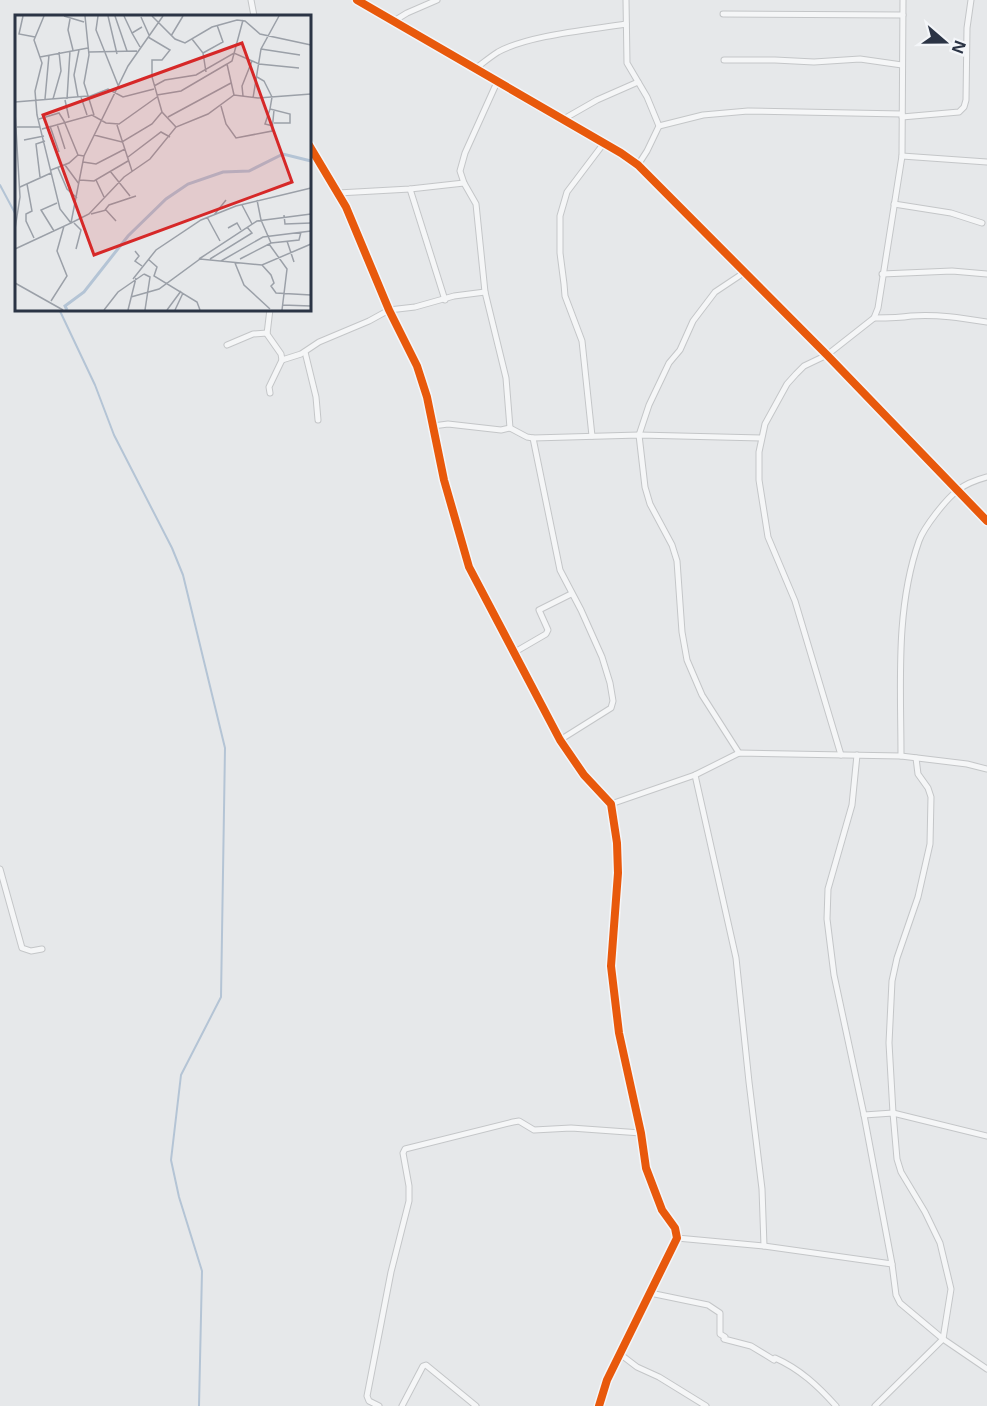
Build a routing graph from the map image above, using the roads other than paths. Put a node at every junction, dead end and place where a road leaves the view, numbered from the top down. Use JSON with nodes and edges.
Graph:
{"nodes":[{"id":1,"x":251,"y":0,"type":"edge"},
{"id":2,"x":357,"y":0,"type":"edge"},
{"id":3,"x":437,"y":0,"type":"edge"},
{"id":4,"x":626,"y":0,"type":"edge"},
{"id":5,"x":903,"y":0,"type":"edge"},
{"id":6,"x":971,"y":0,"type":"edge"},
{"id":7,"x":723,"y":14,"type":"dead end"},
{"id":8,"x":254,"y":15,"type":"edge"},
{"id":9,"x":903,"y":15,"type":"junction"},
{"id":10,"x":394,"y":21,"type":"junction"},
{"id":11,"x":626,"y":24,"type":"junction"},
{"id":12,"x":724,"y":60,"type":"dead end"},
{"id":13,"x":902,"y":65,"type":"junction"},
{"id":14,"x":475,"y":69,"type":"junction"},
{"id":15,"x":498,"y":80,"type":"junction"},
{"id":16,"x":638,"y":82,"type":"junction"},
{"id":17,"x":902,"y":116,"type":"junction"},
{"id":18,"x":562,"y":120,"type":"junction"},
{"id":19,"x":659,"y":126,"type":"junction"},
{"id":20,"x":604,"y":143,"type":"junction"},
{"id":21,"x":310,"y":147,"type":"edge"},
{"id":22,"x":902,"y":156,"type":"junction"},
{"id":23,"x":987,"y":162,"type":"edge"},
{"id":24,"x":638,"y":165,"type":"junction"},
{"id":25,"x":464,"y":183,"type":"junction"},
{"id":26,"x":410,"y":189,"type":"junction"},
{"id":27,"x":339,"y":193,"type":"junction"},
{"id":28,"x":894,"y":204,"type":"junction"},
{"id":29,"x":982,"y":223,"type":"dead end"},
{"id":30,"x":745,"y":272,"type":"junction"},
{"id":31,"x":882,"y":274,"type":"junction"},
{"id":32,"x":987,"y":274,"type":"edge"},
{"id":33,"x":486,"y":292,"type":"junction"},
{"id":34,"x":444,"y":300,"type":"junction"},
{"id":35,"x":270,"y":310,"type":"edge"},
{"id":36,"x":389,"y":310,"type":"junction"},
{"id":37,"x":874,"y":318,"type":"junction"},
{"id":38,"x":987,"y":322,"type":"edge"},
{"id":39,"x":267,"y":333,"type":"junction"},
{"id":40,"x":227,"y":345,"type":"dead end"},
{"id":41,"x":305,"y":352,"type":"junction"},
{"id":42,"x":827,"y":355,"type":"junction"},
{"id":43,"x":282,"y":360,"type":"junction"},
{"id":44,"x":270,"y":393,"type":"dead end"},
{"id":45,"x":318,"y":420,"type":"dead end"},
{"id":46,"x":433,"y":426,"type":"junction"},
{"id":47,"x":510,"y":428,"type":"junction"},
{"id":48,"x":639,"y":435,"type":"junction"},
{"id":49,"x":592,"y":436,"type":"junction"},
{"id":50,"x":533,"y":438,"type":"junction"},
{"id":51,"x":761,"y":438,"type":"junction"},
{"id":52,"x":987,"y":477,"type":"edge"},
{"id":53,"x":956,"y":491,"type":"junction"},
{"id":54,"x":987,"y":521,"type":"edge"},
{"id":55,"x":571,"y":594,"type":"junction"},
{"id":56,"x":514,"y":652,"type":"junction"},
{"id":57,"x":560,"y":740,"type":"junction"},
{"id":58,"x":739,"y":753,"type":"junction"},
{"id":59,"x":841,"y":755,"type":"junction"},
{"id":60,"x":857,"y":755,"type":"junction"},
{"id":61,"x":901,"y":756,"type":"junction"},
{"id":62,"x":916,"y":758,"type":"junction"},
{"id":63,"x":987,"y":768,"type":"edge"},
{"id":64,"x":695,"y":775,"type":"junction"},
{"id":65,"x":611,"y":804,"type":"junction"},
{"id":66,"x":0,"y":869,"type":"edge"},
{"id":67,"x":42,"y":949,"type":"dead end"},
{"id":68,"x":893,"y":1113,"type":"junction"},
{"id":69,"x":864,"y":1114,"type":"junction"},
{"id":70,"x":641,"y":1133,"type":"junction"},
{"id":71,"x":987,"y":1136,"type":"edge"},
{"id":72,"x":677,"y":1238,"type":"junction"},
{"id":73,"x":764,"y":1246,"type":"junction"},
{"id":74,"x":892,"y":1264,"type":"junction"},
{"id":75,"x":650,"y":1293,"type":"junction"},
{"id":76,"x":943,"y":1339,"type":"junction"},
{"id":77,"x":620,"y":1354,"type":"junction"},
{"id":78,"x":987,"y":1370,"type":"edge"},
{"id":79,"x":380,"y":1406,"type":"edge"},
{"id":80,"x":402,"y":1406,"type":"edge"},
{"id":81,"x":476,"y":1406,"type":"edge"},
{"id":82,"x":599,"y":1406,"type":"edge"},
{"id":83,"x":706,"y":1406,"type":"edge"},
{"id":84,"x":836,"y":1406,"type":"edge"},
{"id":85,"x":875,"y":1406,"type":"edge"}],
"edges":[{"from":1,"to":8,"type":"street"},
{"from":2,"to":10,"type":"street"},
{"from":3,"to":10,"type":"street"},
{"from":4,"to":11,"type":"street"},
{"from":5,"to":9,"type":"street"},
{"from":6,"to":17,"type":"street"},
{"from":7,"to":9,"type":"street"},
{"from":9,"to":13,"type":"street"},
{"from":10,"to":14,"type":"street"},
{"from":11,"to":14,"type":"street"},
{"from":11,"to":16,"type":"street"},
{"from":12,"to":13,"type":"street"},
{"from":13,"to":17,"type":"street"},
{"from":14,"to":15,"type":"street"},
{"from":15,"to":18,"type":"street"},
{"from":15,"to":25,"type":"street"},
{"from":16,"to":18,"type":"street"},
{"from":16,"to":19,"type":"street"},
{"from":17,"to":19,"type":"street"},
{"from":17,"to":22,"type":"street"},
{"from":18,"to":20,"type":"street"},
{"from":19,"to":24,"type":"street"},
{"from":20,"to":24,"type":"street"},
{"from":20,"to":49,"type":"street"},
{"from":21,"to":27,"type":"street"},
{"from":22,"to":23,"type":"street"},
{"from":22,"to":28,"type":"street"},
{"from":24,"to":30,"type":"street"},
{"from":25,"to":26,"type":"street"},
{"from":25,"to":33,"type":"street"},
{"from":26,"to":27,"type":"street"},
{"from":26,"to":34,"type":"street"},
{"from":27,"to":36,"type":"street"},
{"from":28,"to":29,"type":"street"},
{"from":28,"to":31,"type":"street"},
{"from":30,"to":42,"type":"street"},
{"from":30,"to":48,"type":"street"},
{"from":31,"to":32,"type":"street"},
{"from":31,"to":37,"type":"street"},
{"from":33,"to":34,"type":"street"},
{"from":33,"to":47,"type":"street"},
{"from":34,"to":36,"type":"street"},
{"from":35,"to":39,"type":"street"},
{"from":36,"to":41,"type":"street"},
{"from":36,"to":46,"type":"street"},
{"from":37,"to":38,"type":"street"},
{"from":37,"to":42,"type":"street"},
{"from":39,"to":40,"type":"street"},
{"from":39,"to":43,"type":"street"},
{"from":41,"to":43,"type":"street"},
{"from":41,"to":45,"type":"street"},
{"from":42,"to":51,"type":"street"},
{"from":42,"to":53,"type":"street"},
{"from":43,"to":44,"type":"street"},
{"from":46,"to":47,"type":"street"},
{"from":46,"to":56,"type":"street"},
{"from":47,"to":50,"type":"street"},
{"from":48,"to":49,"type":"street"},
{"from":48,"to":51,"type":"street"},
{"from":48,"to":58,"type":"street"},
{"from":49,"to":50,"type":"street"},
{"from":50,"to":55,"type":"street"},
{"from":51,"to":59,"type":"street"},
{"from":52,"to":53,"type":"street"},
{"from":53,"to":54,"type":"street"},
{"from":53,"to":61,"type":"street"},
{"from":55,"to":56,"type":"street"},
{"from":55,"to":57,"type":"street"},
{"from":56,"to":57,"type":"street"},
{"from":57,"to":65,"type":"street"},
{"from":58,"to":59,"type":"street"},
{"from":58,"to":64,"type":"street"},
{"from":59,"to":60,"type":"street"},
{"from":60,"to":61,"type":"street"},
{"from":60,"to":69,"type":"street"},
{"from":61,"to":62,"type":"street"},
{"from":62,"to":63,"type":"street"},
{"from":62,"to":68,"type":"street"},
{"from":64,"to":65,"type":"street"},
{"from":64,"to":73,"type":"street"},
{"from":65,"to":70,"type":"street"},
{"from":66,"to":67,"type":"street"},
{"from":68,"to":69,"type":"street"},
{"from":68,"to":71,"type":"street"},
{"from":68,"to":76,"type":"street"},
{"from":69,"to":74,"type":"street"},
{"from":70,"to":72,"type":"street"},
{"from":70,"to":79,"type":"street"},
{"from":72,"to":73,"type":"street"},
{"from":72,"to":75,"type":"street"},
{"from":73,"to":74,"type":"street"},
{"from":74,"to":76,"type":"street"},
{"from":75,"to":77,"type":"street"},
{"from":75,"to":84,"type":"street"},
{"from":76,"to":78,"type":"street"},
{"from":76,"to":85,"type":"street"},
{"from":77,"to":82,"type":"street"},
{"from":77,"to":83,"type":"street"},
{"from":80,"to":81,"type":"street"}]}
